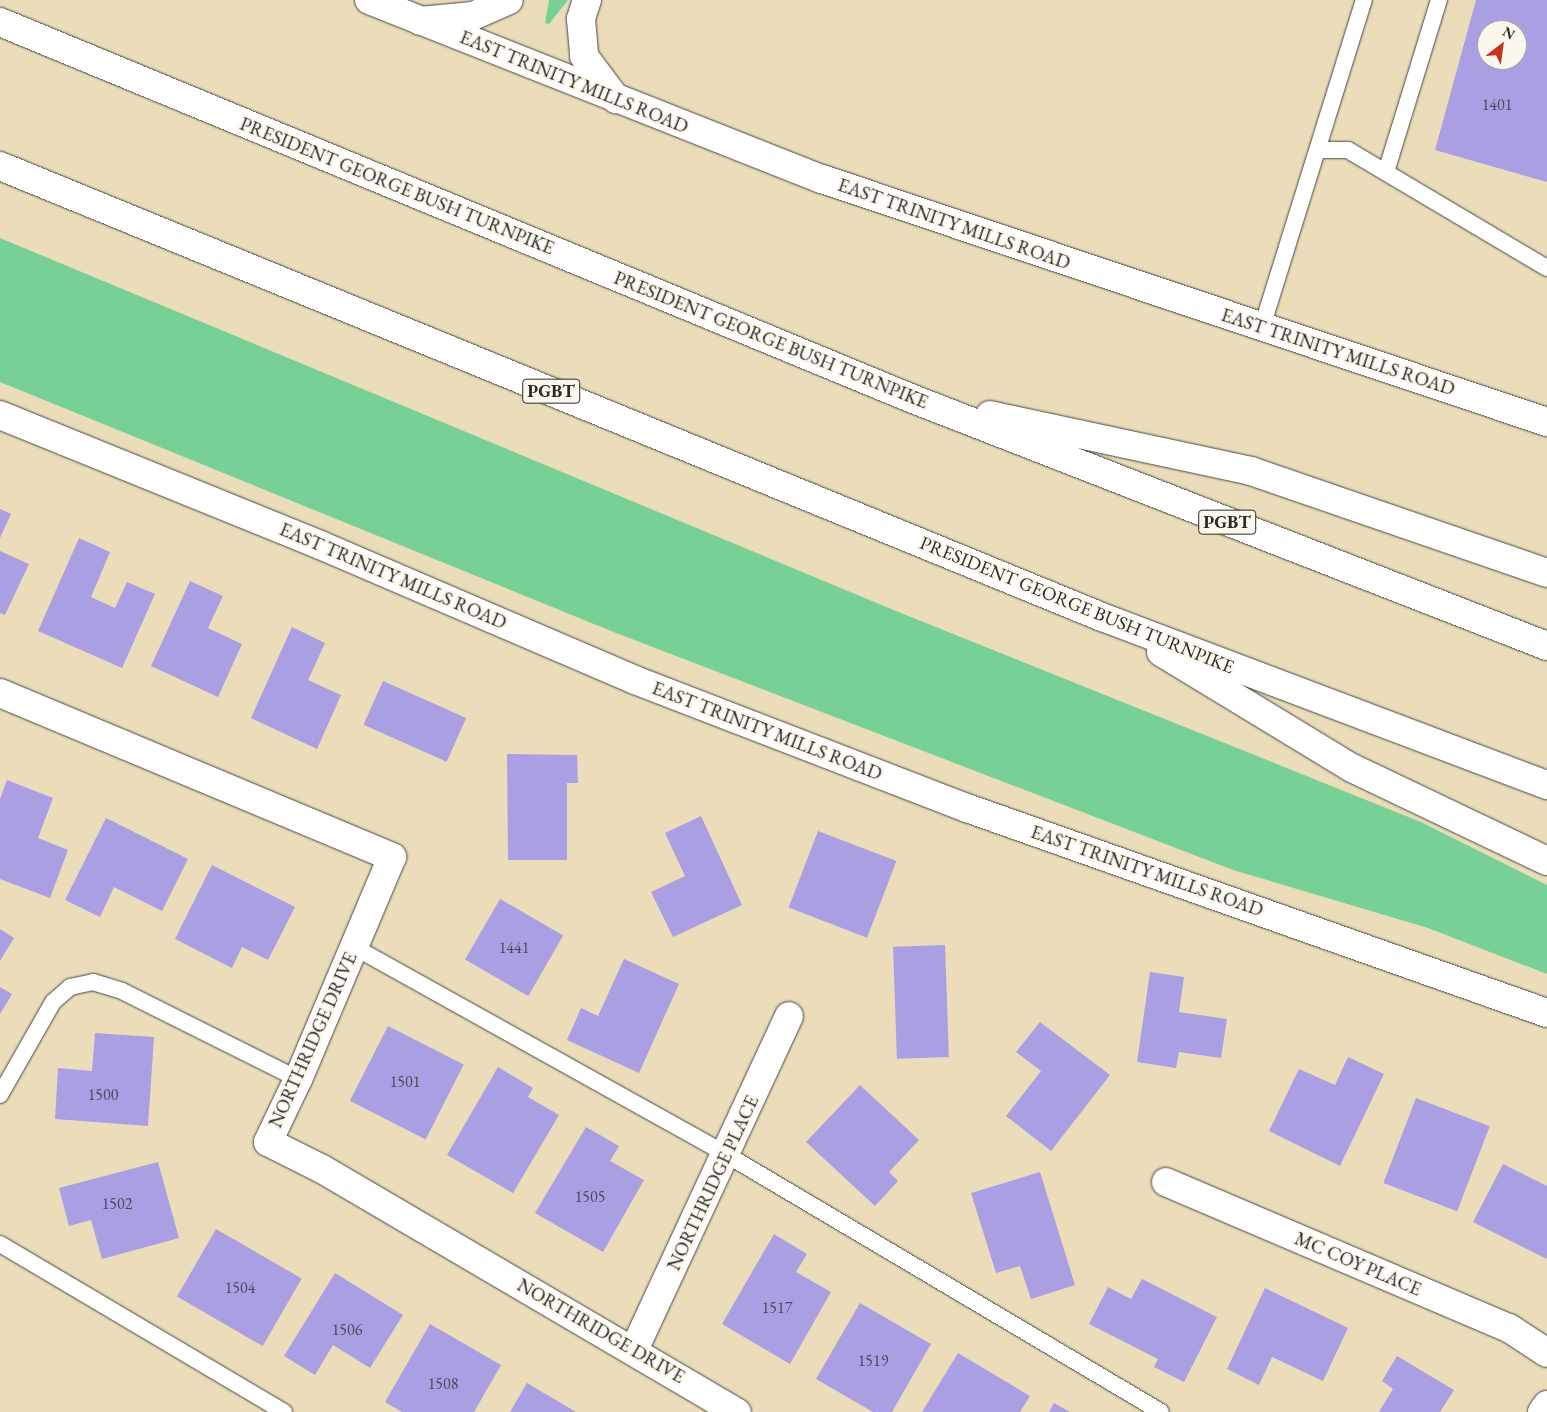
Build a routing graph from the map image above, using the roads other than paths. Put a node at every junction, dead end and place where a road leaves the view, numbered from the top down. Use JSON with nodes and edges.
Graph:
{"nodes":[{"id":1,"x":369,"y":0,"type":"edge"},
{"id":2,"x":509,"y":0,"type":"edge"},
{"id":3,"x":587,"y":0,"type":"edge"},
{"id":4,"x":1364,"y":0,"type":"edge"},
{"id":5,"x":1440,"y":0,"type":"edge"},
{"id":6,"x":0,"y":18,"type":"edge"},
{"id":7,"x":420,"y":21,"type":"junction"},
{"id":8,"x":0,"y":22,"type":"edge"},
{"id":9,"x":27,"y":33,"type":"junction"},
{"id":10,"x":616,"y":99,"type":"junction"},
{"id":11,"x":1318,"y":150,"type":"junction"},
{"id":12,"x":0,"y":166,"type":"edge"},
{"id":13,"x":1386,"y":172,"type":"junction"},
{"id":14,"x":1547,"y":268,"type":"edge"},
{"id":15,"x":1262,"y":327,"type":"junction"},
{"id":16,"x":908,"y":397,"type":"junction"},
{"id":17,"x":0,"y":415,"type":"edge"},
{"id":18,"x":1547,"y":422,"type":"edge"},
{"id":19,"x":1547,"y":573,"type":"edge"},
{"id":20,"x":1102,"y":616,"type":"junction"},
{"id":21,"x":1547,"y":646,"type":"edge"},
{"id":22,"x":0,"y":693,"type":"edge"},
{"id":23,"x":1547,"y":785,"type":"edge"},
{"id":24,"x":1547,"y":861,"type":"edge"},
{"id":25,"x":354,"y":947,"type":"junction"},
{"id":26,"x":1547,"y":1013,"type":"edge"},
{"id":27,"x":789,"y":1016,"type":"dead end"},
{"id":28,"x":298,"y":1079,"type":"junction"},
{"id":29,"x":0,"y":1096,"type":"edge"},
{"id":30,"x":727,"y":1154,"type":"junction"},
{"id":31,"x":1166,"y":1182,"type":"dead end"},
{"id":32,"x":0,"y":1244,"type":"edge"},
{"id":33,"x":634,"y":1350,"type":"junction"},
{"id":34,"x":1547,"y":1353,"type":"edge"},
{"id":35,"x":1547,"y":1406,"type":"edge"},
{"id":36,"x":284,"y":1412,"type":"edge"},
{"id":37,"x":737,"y":1412,"type":"edge"},
{"id":38,"x":1161,"y":1412,"type":"edge"},
{"id":39,"x":1542,"y":1412,"type":"edge"}],
"edges":[{"from":1,"to":7,"type":"main road","name":"EAST TRINITY MILLS ROAD"},
{"from":2,"to":7,"type":"main road"},
{"from":3,"to":10,"type":"main road"},
{"from":4,"to":11,"type":"lane"},
{"from":5,"to":13,"type":"lane"},
{"from":6,"to":9,"type":"main road"},
{"from":7,"to":10,"type":"main road","name":"EAST TRINITY MILLS ROAD"},
{"from":8,"to":9,"type":"main road","name":"PRESIDENT GEORGE BUSH TURNPIKE","number":"PGBT"},
{"from":9,"to":16,"type":"main road","name":"PRESIDENT GEORGE BUSH TURNPIKE","number":"PGBT"},
{"from":10,"to":15,"type":"main road","name":"EAST TRINITY MILLS ROAD"},
{"from":11,"to":13,"type":"lane"},
{"from":11,"to":15,"type":"lane"},
{"from":12,"to":20,"type":"main road","name":"PRESIDENT GEORGE BUSH TURNPIKE","number":"PGBT"},
{"from":13,"to":14,"type":"lane"},
{"from":15,"to":18,"type":"main road","name":"EAST TRINITY MILLS ROAD"},
{"from":16,"to":19,"type":"main road"},
{"from":16,"to":21,"type":"main road","name":"PRESIDENT GEORGE BUSH TURNPIKE","number":"PGBT"},
{"from":17,"to":26,"type":"main road","name":"EAST TRINITY MILLS ROAD"},
{"from":20,"to":23,"type":"main road","name":"PRESIDENT GEORGE BUSH TURNPIKE","number":"PGBT"},
{"from":20,"to":24,"type":"main road"},
{"from":22,"to":25,"type":"main road","name":"NORTHRIDGE DRIVE"},
{"from":25,"to":28,"type":"main road","name":"NORTHRIDGE DRIVE"},
{"from":25,"to":30,"type":"lane"},
{"from":27,"to":30,"type":"main road","name":"NORTHRIDGE PLACE"},
{"from":28,"to":29,"type":"lane"},
{"from":28,"to":33,"type":"main road","name":"NORTHRIDGE DRIVE"},
{"from":30,"to":33,"type":"main road","name":"NORTHRIDGE PLACE"},
{"from":30,"to":38,"type":"lane"},
{"from":31,"to":34,"type":"main road","name":"MC COY PLACE"},
{"from":32,"to":36,"type":"lane"},
{"from":33,"to":37,"type":"main road","name":"NORTHRIDGE DRIVE"},
{"from":35,"to":39,"type":"main road"}]}
